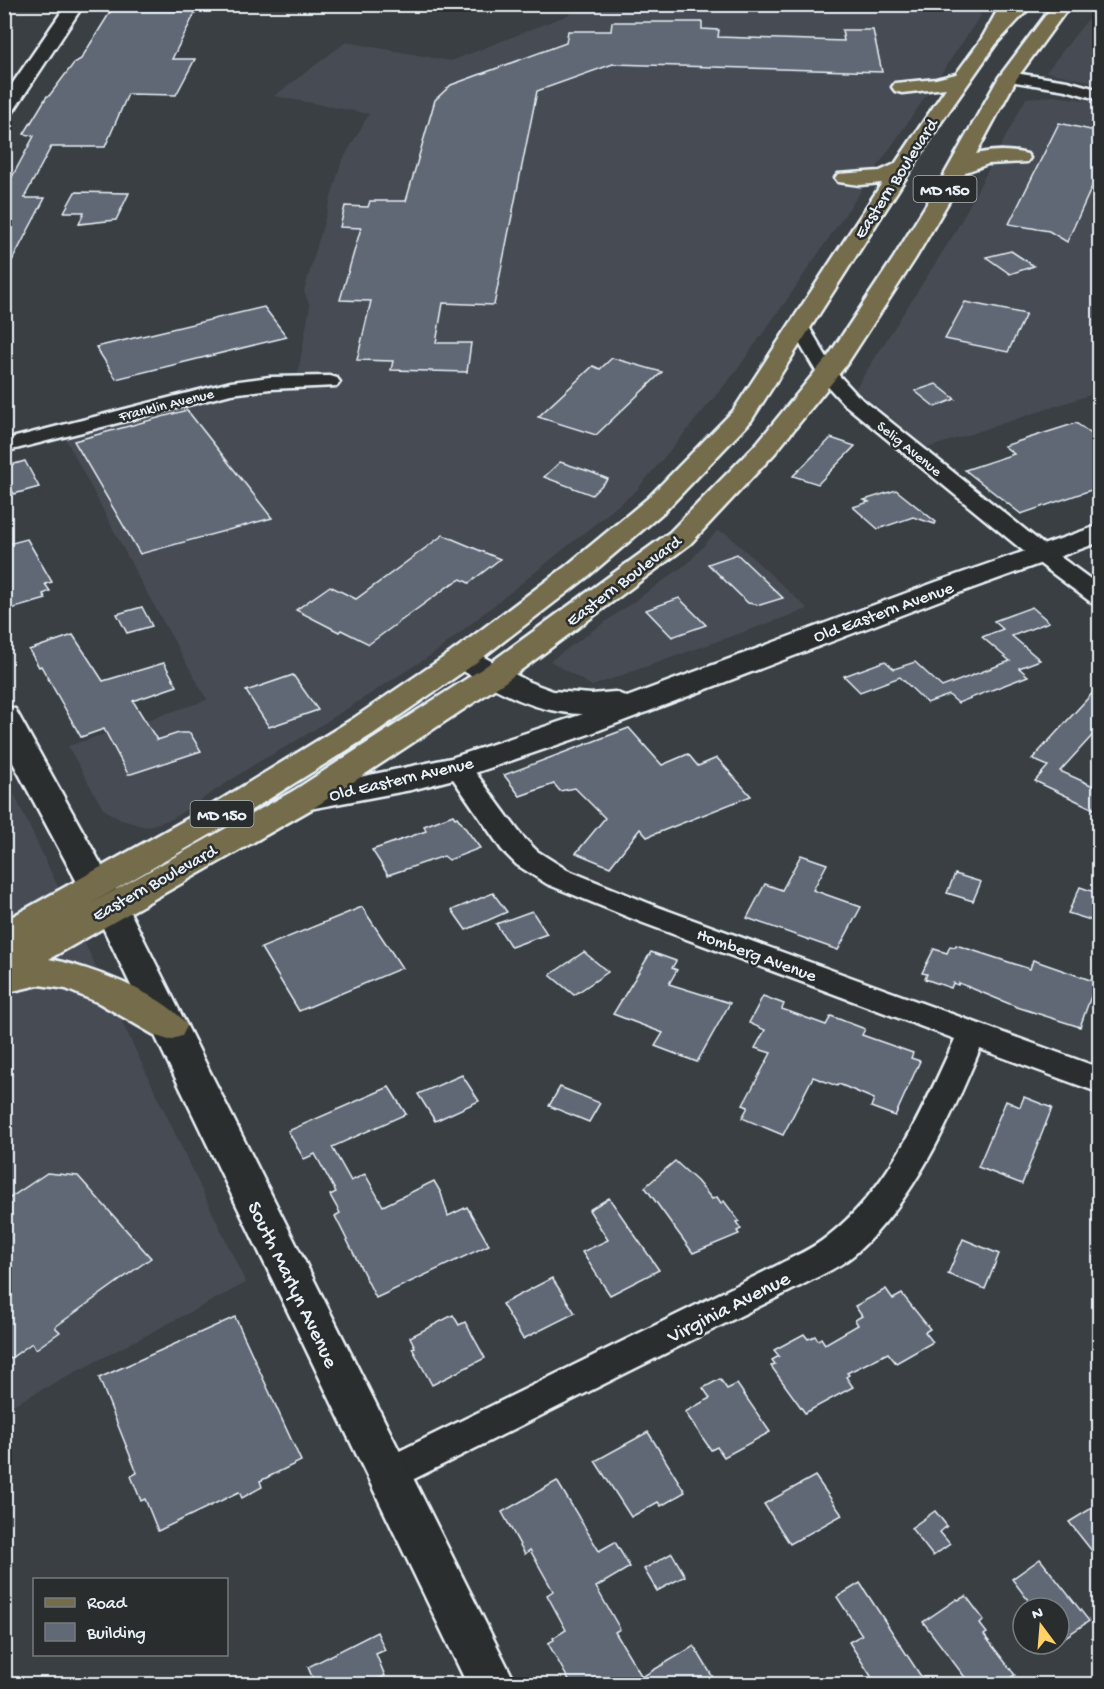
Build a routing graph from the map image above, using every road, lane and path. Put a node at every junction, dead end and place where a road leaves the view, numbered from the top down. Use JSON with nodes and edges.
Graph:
{"nodes":[{"id":1,"x":76,"y":4,"type":"edge"},
{"id":2,"x":1010,"y":4,"type":"edge"},
{"id":3,"x":1025,"y":4,"type":"edge"},
{"id":4,"x":1063,"y":4,"type":"edge"},
{"id":5,"x":990,"y":40,"type":"junction"},
{"id":6,"x":1008,"y":77,"type":"junction"},
{"id":7,"x":962,"y":78,"type":"junction"},
{"id":8,"x":1100,"y":95,"type":"edge"},
{"id":9,"x":4,"y":111,"type":"edge"},
{"id":10,"x":933,"y":120,"type":"junction"},
{"id":11,"x":980,"y":126,"type":"junction"},
{"id":12,"x":902,"y":168,"type":"junction"},
{"id":13,"x":958,"y":168,"type":"junction"},
{"id":14,"x":845,"y":178,"type":"dead end"},
{"id":15,"x":799,"y":326,"type":"junction"},
{"id":16,"x":827,"y":374,"type":"junction"},
{"id":17,"x":330,"y":382,"type":"dead end"},
{"id":18,"x":4,"y":446,"type":"edge"},
{"id":19,"x":1100,"y":533,"type":"edge"},
{"id":20,"x":1040,"y":553,"type":"junction"},
{"id":21,"x":1100,"y":598,"type":"edge"},
{"id":22,"x":463,"y":658,"type":"junction"},
{"id":23,"x":495,"y":675,"type":"junction"},
{"id":24,"x":666,"y":692,"type":"junction"},
{"id":25,"x":4,"y":716,"type":"edge"},
{"id":26,"x":458,"y":767,"type":"junction"},
{"id":27,"x":304,"y":799,"type":"junction"},
{"id":28,"x":102,"y":895,"type":"junction"},
{"id":29,"x":4,"y":937,"type":"edge"},
{"id":30,"x":4,"y":968,"type":"edge"},
{"id":31,"x":4,"y":980,"type":"edge"},
{"id":32,"x":169,"y":1026,"type":"junction"},
{"id":33,"x":972,"y":1034,"type":"junction"},
{"id":34,"x":1100,"y":1081,"type":"edge"},
{"id":35,"x":388,"y":1475,"type":"junction"},
{"id":36,"x":492,"y":1684,"type":"edge"}],
"edges":[{"from":1,"to":9,"type":"street"},
{"from":2,"to":5,"type":"main road"},
{"from":3,"to":5,"type":"main road","name":"Eastern Boulevard","number":"MD 150"},
{"from":4,"to":6,"type":"main road","name":"Eastern Boulevard","number":"MD 150"},
{"from":5,"to":7,"type":"main road","name":"Eastern Boulevard","number":"MD 150"},
{"from":6,"to":8,"type":"street"},
{"from":6,"to":11,"type":"main road","name":"Eastern Boulevard","number":"MD 150"},
{"from":7,"to":10,"type":"main road","name":"Eastern Boulevard","number":"MD 150"},
{"from":7,"to":10,"type":"main road"},
{"from":10,"to":12,"type":"main road","name":"Eastern Boulevard","number":"MD 150"},
{"from":11,"to":13,"type":"main road","name":"Eastern Boulevard","number":"MD 150"},
{"from":11,"to":13,"type":"main road"},
{"from":12,"to":14,"type":"main road"},
{"from":12,"to":15,"type":"main road","name":"Eastern Boulevard","number":"MD 150"},
{"from":13,"to":16,"type":"main road","name":"Eastern Boulevard","number":"MD 150"},
{"from":15,"to":16,"type":"street","name":"Selig Avenue"},
{"from":15,"to":22,"type":"main road","name":"Eastern Boulevard","number":"MD 150"},
{"from":16,"to":20,"type":"street","name":"Selig Avenue"},
{"from":16,"to":23,"type":"main road","name":"Eastern Boulevard","number":"MD 150"},
{"from":17,"to":18,"type":"street","name":"Franklin Avenue"},
{"from":19,"to":20,"type":"street","name":"Old Eastern Avenue"},
{"from":20,"to":21,"type":"street","name":"Selig Avenue"},
{"from":20,"to":24,"type":"street","name":"Old Eastern Avenue"},
{"from":22,"to":23,"type":"street","name":"Old Eastern Avenue"},
{"from":22,"to":28,"type":"main road","name":"Eastern Boulevard","number":"MD 150"},
{"from":23,"to":24,"type":"street","name":"Old Eastern Avenue"},
{"from":23,"to":27,"type":"main road","name":"Eastern Boulevard","number":"MD 150"},
{"from":24,"to":26,"type":"street","name":"Old Eastern Avenue"},
{"from":25,"to":28,"type":"street","name":"South Marlyn Avenue"},
{"from":26,"to":27,"type":"street","name":"Old Eastern Avenue"},
{"from":26,"to":33,"type":"street","name":"Homberg Avenue"},
{"from":27,"to":28,"type":"main road","name":"Eastern Boulevard","number":"MD 150"},
{"from":28,"to":29,"type":"main road","name":"Eastern Boulevard","number":"MD 150"},
{"from":28,"to":30,"type":"main road","name":"Eastern Boulevard","number":"MD 150"},
{"from":28,"to":32,"type":"street","name":"South Marlyn Avenue"},
{"from":31,"to":32,"type":"main road"},
{"from":32,"to":35,"type":"street","name":"South Marlyn Avenue"},
{"from":33,"to":34,"type":"street","name":"Homberg Avenue"},
{"from":33,"to":35,"type":"street","name":"Virginia Avenue"},
{"from":35,"to":36,"type":"street","name":"South Marlyn Avenue"}]}
